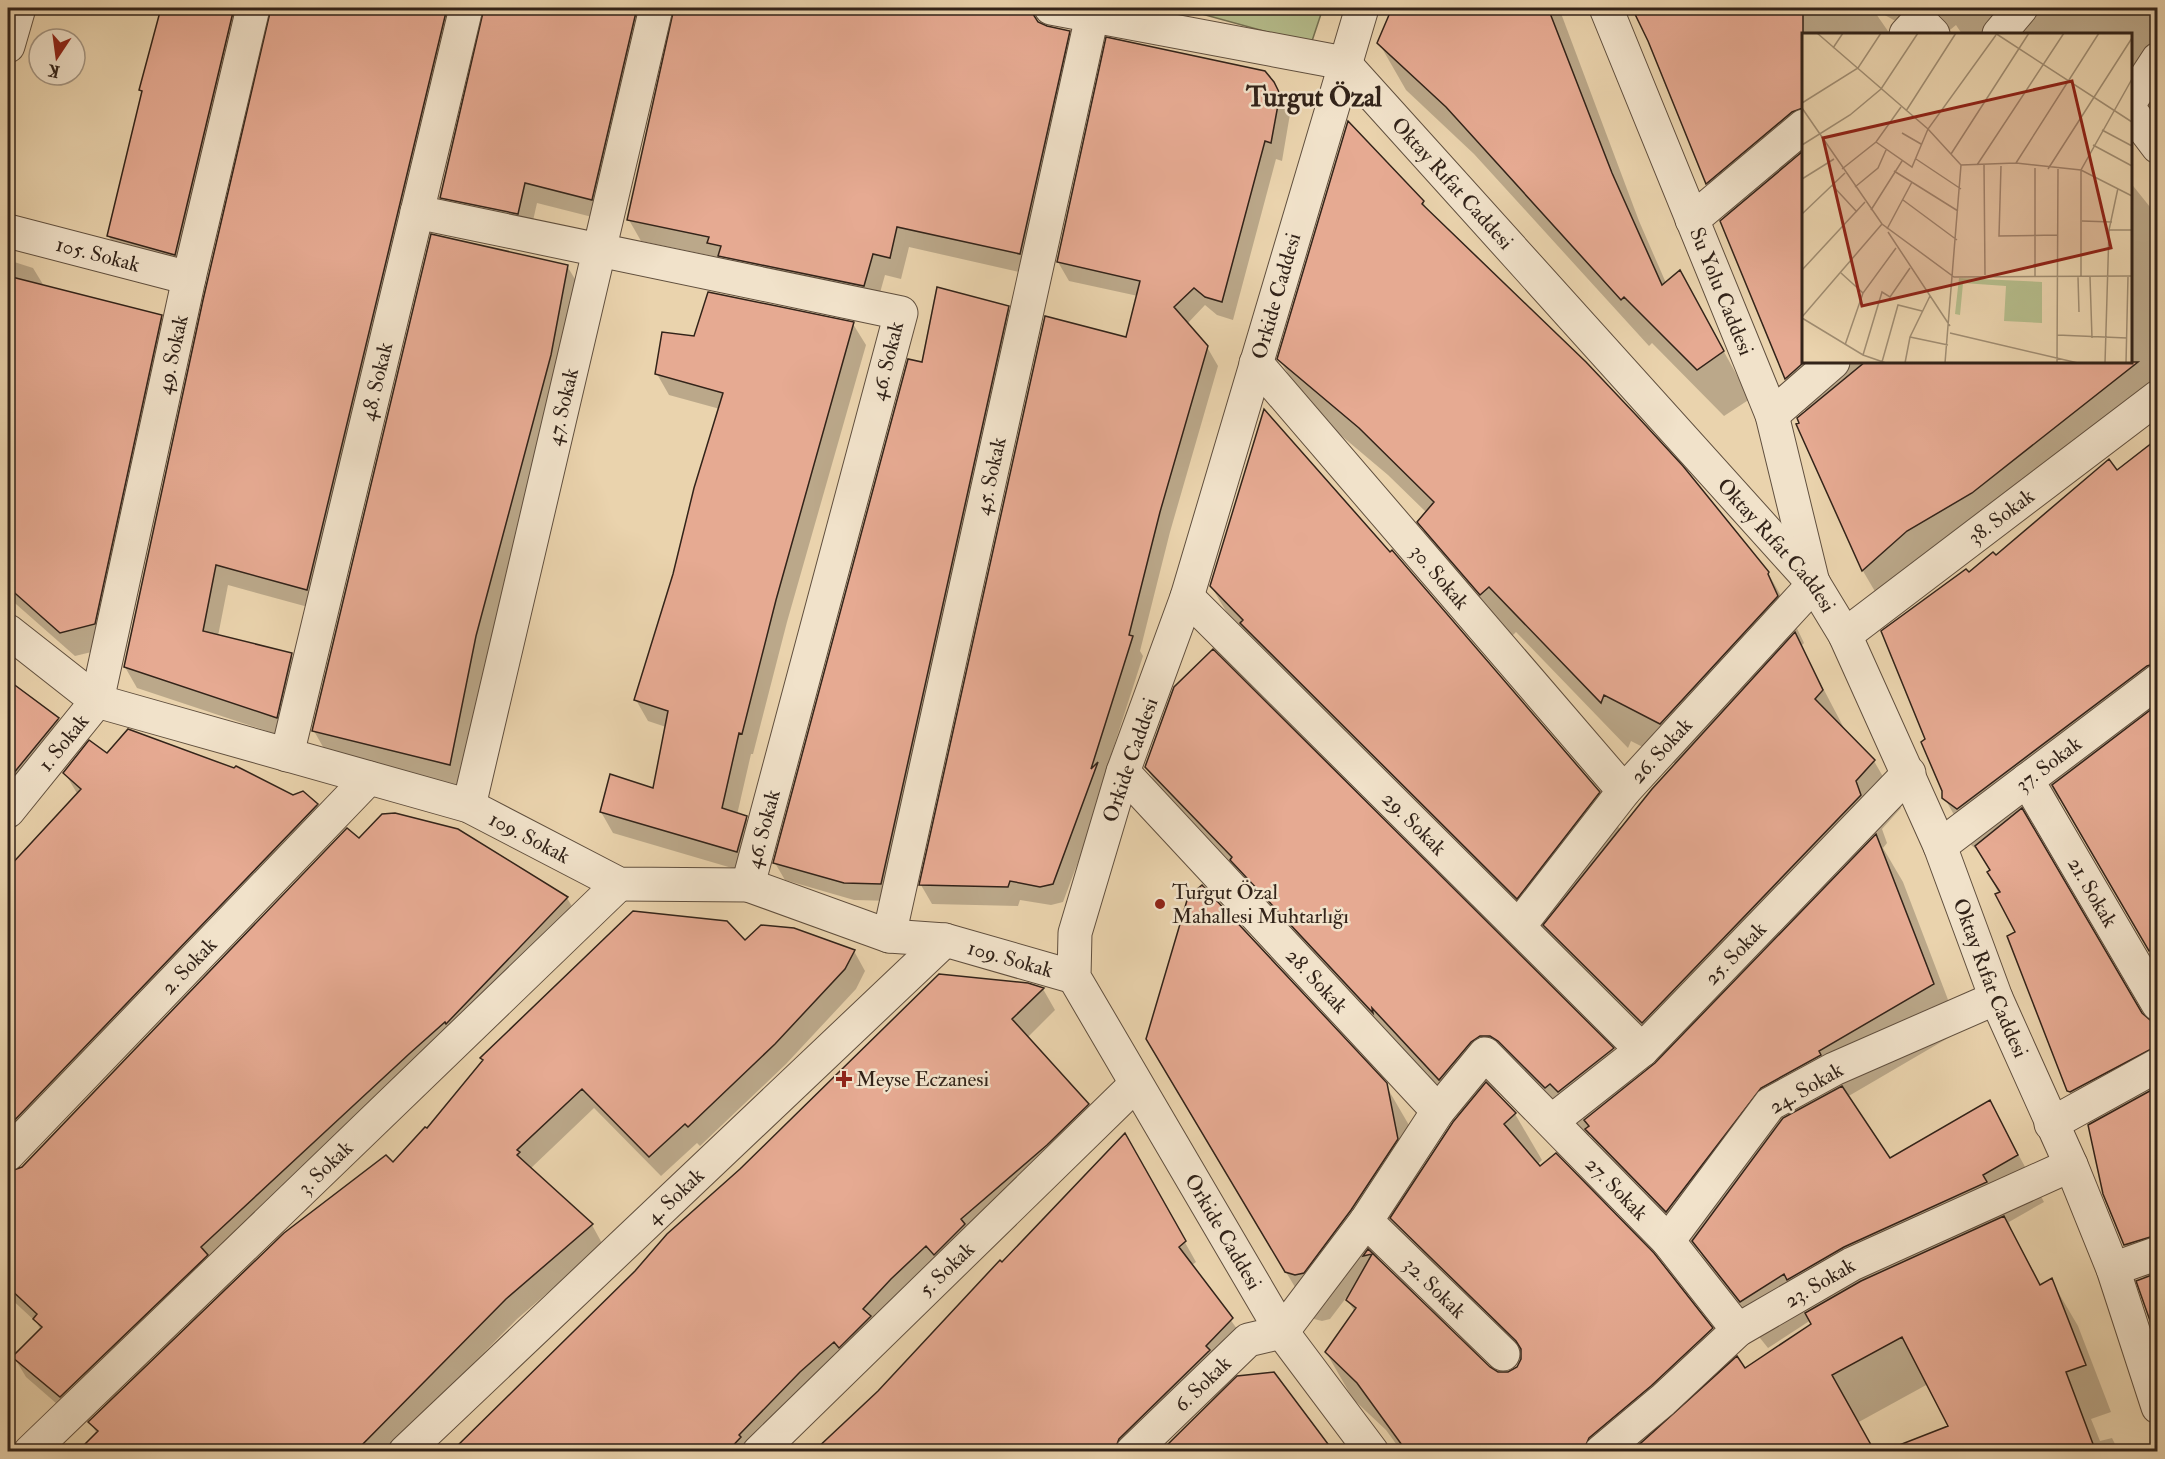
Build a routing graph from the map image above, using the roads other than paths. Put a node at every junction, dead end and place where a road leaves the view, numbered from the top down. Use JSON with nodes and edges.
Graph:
{"nodes":[{"id":1,"x":19,"y":8,"type":"edge"},
{"id":2,"x":253,"y":8,"type":"edge"},
{"id":3,"x":466,"y":8,"type":"edge"},
{"id":4,"x":656,"y":8,"type":"edge"},
{"id":5,"x":1051,"y":8,"type":"edge"},
{"id":6,"x":1362,"y":8,"type":"edge"},
{"id":7,"x":1606,"y":8,"type":"edge"},
{"id":8,"x":2021,"y":8,"type":"edge"},
{"id":9,"x":1092,"y":16,"type":"junction"},
{"id":10,"x":1907,"y":33,"type":"edge"},
{"id":11,"x":1932,"y":33,"type":"edge"},
{"id":12,"x":2000,"y":33,"type":"edge"},
{"id":13,"x":8,"y":46,"type":"edge"},
{"id":14,"x":2157,"y":59,"type":"edge"},
{"id":15,"x":1344,"y":63,"type":"junction"},
{"id":16,"x":2132,"y":99,"type":"edge"},
{"id":17,"x":2132,"y":113,"type":"edge"},
{"id":18,"x":1802,"y":127,"type":"edge"},
{"id":19,"x":2157,"y":147,"type":"edge"},
{"id":20,"x":417,"y":212,"type":"junction"},
{"id":21,"x":1692,"y":219,"type":"junction"},
{"id":22,"x":8,"y":231,"type":"edge"},
{"id":23,"x":599,"y":250,"type":"junction"},
{"id":24,"x":189,"y":278,"type":"junction"},
{"id":25,"x":1256,"y":363,"type":"junction"},
{"id":26,"x":1832,"y":363,"type":"edge"},
{"id":27,"x":2157,"y":397,"type":"edge"},
{"id":28,"x":1772,"y":415,"type":"junction"},
{"id":29,"x":1814,"y":584,"type":"junction"},
{"id":30,"x":1187,"y":597,"type":"junction"},
{"id":31,"x":8,"y":631,"type":"edge"},
{"id":32,"x":1845,"y":635,"type":"junction"},
{"id":33,"x":2157,"y":681,"type":"edge"},
{"id":34,"x":97,"y":701,"type":"junction"},
{"id":35,"x":287,"y":755,"type":"junction"},
{"id":36,"x":1123,"y":772,"type":"junction"},
{"id":37,"x":1909,"y":773,"type":"junction"},
{"id":38,"x":369,"y":778,"type":"junction"},
{"id":39,"x":2027,"y":780,"type":"junction"},
{"id":40,"x":1624,"y":791,"type":"junction"},
{"id":41,"x":469,"y":806,"type":"junction"},
{"id":42,"x":8,"y":811,"type":"edge"},
{"id":43,"x":1940,"y":846,"type":"junction"},
{"id":44,"x":619,"y":884,"type":"junction"},
{"id":45,"x":748,"y":885,"type":"junction"},
{"id":46,"x":1519,"y":926,"type":"junction"},
{"id":47,"x":889,"y":936,"type":"junction"},
{"id":48,"x":945,"y":940,"type":"junction"},
{"id":49,"x":1074,"y":976,"type":"junction"},
{"id":50,"x":1996,"y":998,"type":"junction"},
{"id":51,"x":2157,"y":1004,"type":"edge"},
{"id":52,"x":1642,"y":1050,"type":"junction"},
{"id":53,"x":2157,"y":1065,"type":"edge"},
{"id":54,"x":1135,"y":1084,"type":"junction"},
{"id":55,"x":1438,"y":1111,"type":"junction"},
{"id":56,"x":1552,"y":1122,"type":"junction"},
{"id":57,"x":2050,"y":1124,"type":"junction"},
{"id":58,"x":8,"y":1154,"type":"edge"},
{"id":59,"x":2071,"y":1165,"type":"junction"},
{"id":60,"x":1366,"y":1221,"type":"junction"},
{"id":61,"x":1668,"y":1241,"type":"junction"},
{"id":62,"x":2157,"y":1253,"type":"edge"},
{"id":63,"x":2113,"y":1269,"type":"junction"},
{"id":64,"x":1738,"y":1330,"type":"junction"},
{"id":65,"x":1282,"y":1332,"type":"junction"},
{"id":66,"x":1503,"y":1354,"type":"dead end"},
{"id":67,"x":2157,"y":1407,"type":"edge"},
{"id":68,"x":8,"y":1436,"type":"edge"},
{"id":69,"x":22,"y":1452,"type":"edge"},
{"id":70,"x":30,"y":1452,"type":"edge"},
{"id":71,"x":405,"y":1452,"type":"edge"},
{"id":72,"x":759,"y":1452,"type":"edge"},
{"id":73,"x":1132,"y":1452,"type":"edge"},
{"id":74,"x":1372,"y":1452,"type":"edge"},
{"id":75,"x":1601,"y":1452,"type":"edge"}],
"edges":[{"from":1,"to":13,"type":"street"},
{"from":2,"to":24,"type":"street","name":"49. Sokak"},
{"from":3,"to":20,"type":"street","name":"48. Sokak"},
{"from":4,"to":23,"type":"street","name":"47. Sokak"},
{"from":5,"to":9,"type":"street"},
{"from":6,"to":15,"type":"street","name":"Orkide Caddesi"},
{"from":7,"to":21,"type":"street","name":"Su Yolu Caddesi"},
{"from":8,"to":12,"type":"street"},
{"from":9,"to":15,"type":"street"},
{"from":9,"to":47,"type":"street","name":"45. Sokak"},
{"from":10,"to":11,"type":"street"},
{"from":14,"to":16,"type":"street"},
{"from":15,"to":25,"type":"street","name":"Orkide Caddesi"},
{"from":15,"to":29,"type":"street","name":"Oktay Rıfat Caddesi"},
{"from":17,"to":19,"type":"street"},
{"from":18,"to":21,"type":"street"},
{"from":20,"to":23,"type":"street","name":"46. Sokak"},
{"from":20,"to":35,"type":"street","name":"48. Sokak"},
{"from":21,"to":28,"type":"street","name":"Su Yolu Caddesi"},
{"from":22,"to":24,"type":"street","name":"105. Sokak"},
{"from":23,"to":41,"type":"street","name":"47. Sokak"},
{"from":23,"to":45,"type":"street","name":"46. Sokak"},
{"from":24,"to":34,"type":"street","name":"49. Sokak"},
{"from":25,"to":30,"type":"street","name":"Orkide Caddesi"},
{"from":25,"to":40,"type":"street","name":"30. Sokak"},
{"from":26,"to":28,"type":"street"},
{"from":27,"to":32,"type":"street","name":"38. Sokak"},
{"from":28,"to":29,"type":"street","name":"Su Yolu Caddesi"},
{"from":29,"to":32,"type":"street","name":"Oktay Rıfat Caddesi"},
{"from":29,"to":40,"type":"street","name":"26. Sokak"},
{"from":30,"to":36,"type":"street","name":"Orkide Caddesi"},
{"from":30,"to":46,"type":"street","name":"29. Sokak"},
{"from":31,"to":34,"type":"street","name":"109. Sokak"},
{"from":32,"to":37,"type":"street","name":"Oktay Rıfat Caddesi"},
{"from":33,"to":39,"type":"street","name":"37. Sokak"},
{"from":34,"to":35,"type":"street","name":"109. Sokak"},
{"from":34,"to":42,"type":"street","name":"1. Sokak"},
{"from":35,"to":38,"type":"street","name":"109. Sokak"},
{"from":36,"to":49,"type":"street","name":"Orkide Caddesi"},
{"from":36,"to":55,"type":"street","name":"28. Sokak"},
{"from":37,"to":43,"type":"street","name":"Oktay Rıfat Caddesi"},
{"from":37,"to":52,"type":"street","name":"25. Sokak"},
{"from":38,"to":41,"type":"street","name":"109. Sokak"},
{"from":38,"to":58,"type":"street","name":"2. Sokak"},
{"from":39,"to":43,"type":"street","name":"37. Sokak"},
{"from":39,"to":51,"type":"street","name":"21. Sokak"},
{"from":40,"to":46,"type":"street","name":"26. Sokak"},
{"from":41,"to":44,"type":"street","name":"109. Sokak"},
{"from":43,"to":50,"type":"street","name":"Oktay Rıfat Caddesi"},
{"from":44,"to":45,"type":"street","name":"109. Sokak"},
{"from":44,"to":70,"type":"street","name":"3. Sokak"},
{"from":45,"to":47,"type":"street","name":"109. Sokak"},
{"from":46,"to":52,"type":"street","name":"29. Sokak"},
{"from":47,"to":48,"type":"street","name":"109. Sokak"},
{"from":48,"to":49,"type":"street","name":"109. Sokak"},
{"from":48,"to":71,"type":"street","name":"4. Sokak"},
{"from":49,"to":54,"type":"street","name":"Orkide Caddesi"},
{"from":50,"to":57,"type":"street","name":"Oktay Rıfat Caddesi"},
{"from":50,"to":61,"type":"street","name":"24. Sokak"},
{"from":52,"to":56,"type":"street","name":"25. Sokak"},
{"from":53,"to":57,"type":"street"},
{"from":54,"to":65,"type":"street","name":"Orkide Caddesi"},
{"from":54,"to":72,"type":"street","name":"5. Sokak"},
{"from":55,"to":56,"type":"street","name":"27. Sokak"},
{"from":55,"to":60,"type":"street"},
{"from":56,"to":61,"type":"street","name":"27. Sokak"},
{"from":57,"to":59,"type":"street","name":"Oktay Rıfat Caddesi"},
{"from":59,"to":63,"type":"street","name":"Oktay Rıfat Caddesi"},
{"from":59,"to":64,"type":"street","name":"23. Sokak"},
{"from":60,"to":65,"type":"street"},
{"from":60,"to":66,"type":"street","name":"32. Sokak"},
{"from":61,"to":64,"type":"street","name":"27. Sokak"},
{"from":62,"to":63,"type":"street"},
{"from":63,"to":67,"type":"street","name":"Oktay Rıfat Caddesi"},
{"from":64,"to":75,"type":"street","name":"23. Sokak"},
{"from":65,"to":73,"type":"street","name":"6. Sokak"},
{"from":65,"to":74,"type":"street","name":"Orkide Caddesi"},
{"from":68,"to":69,"type":"street"}]}
